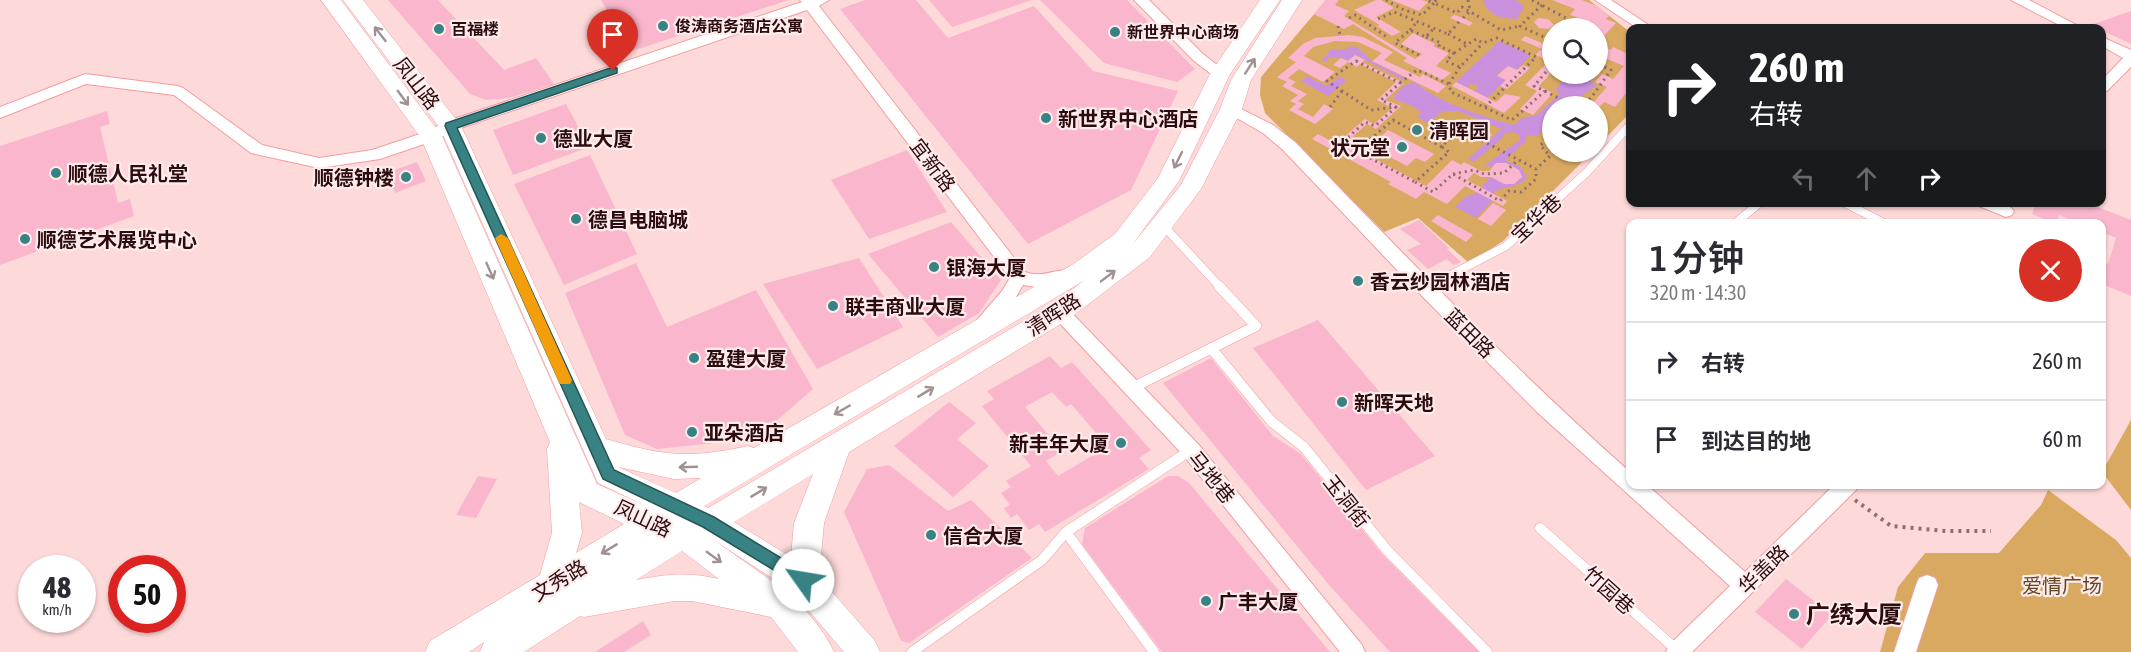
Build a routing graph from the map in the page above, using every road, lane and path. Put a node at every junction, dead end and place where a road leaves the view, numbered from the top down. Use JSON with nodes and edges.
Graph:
{"nodes":[{"id":1,"x":331,"y":0,"type":"edge"},
{"id":2,"x":353,"y":0,"type":"edge"},
{"id":3,"x":1141,"y":0,"type":"edge"},
{"id":4,"x":1270,"y":0,"type":"edge"},
{"id":5,"x":1292,"y":0,"type":"edge"},
{"id":6,"x":1386,"y":0,"type":"edge"},
{"id":7,"x":1426,"y":0,"type":"edge"},
{"id":8,"x":1468,"y":0,"type":"edge"},
{"id":9,"x":1532,"y":0,"type":"edge"},
{"id":10,"x":1602,"y":0,"type":"edge"},
{"id":11,"x":2018,"y":0,"type":"edge"},
{"id":12,"x":813,"y":1,"type":"edge"},
{"id":13,"x":1435,"y":2,"type":"edge"},
{"id":14,"x":1542,"y":5,"type":"junction"},
{"id":15,"x":1470,"y":11,"type":"junction"},
{"id":16,"x":1349,"y":18,"type":"dead end"},
{"id":17,"x":1463,"y":18,"type":"dead end"},
{"id":18,"x":1566,"y":18,"type":"edge"},
{"id":19,"x":1378,"y":19,"type":"dead end"},
{"id":20,"x":1374,"y":21,"type":"dead end"},
{"id":21,"x":1418,"y":21,"type":"junction"},
{"id":22,"x":1459,"y":22,"type":"dead end"},
{"id":23,"x":1368,"y":24,"type":"junction"},
{"id":24,"x":1640,"y":24,"type":"edge"},
{"id":25,"x":2067,"y":24,"type":"edge"},
{"id":26,"x":1338,"y":26,"type":"dead end"},
{"id":27,"x":1520,"y":26,"type":"junction"},
{"id":28,"x":1434,"y":28,"type":"junction"},
{"id":29,"x":1410,"y":30,"type":"junction"},
{"id":30,"x":1448,"y":34,"type":"junction"},
{"id":31,"x":1340,"y":35,"type":"dead end"},
{"id":32,"x":1542,"y":36,"type":"edge"},
{"id":33,"x":1425,"y":37,"type":"junction"},
{"id":34,"x":1395,"y":43,"type":"junction"},
{"id":35,"x":1483,"y":43,"type":"junction"},
{"id":36,"x":2106,"y":43,"type":"edge"},
{"id":37,"x":1467,"y":44,"type":"junction"},
{"id":38,"x":1454,"y":53,"type":"junction"},
{"id":39,"x":1419,"y":55,"type":"dead end"},
{"id":40,"x":2131,"y":57,"type":"edge"},
{"id":41,"x":1460,"y":67,"type":"junction"},
{"id":42,"x":1220,"y":74,"type":"junction"},
{"id":43,"x":1542,"y":77,"type":"edge"},
{"id":44,"x":1400,"y":83,"type":"junction"},
{"id":45,"x":1449,"y":84,"type":"junction"},
{"id":46,"x":2106,"y":84,"type":"edge"},
{"id":47,"x":1342,"y":91,"type":"junction"},
{"id":48,"x":1545,"y":91,"type":"junction"},
{"id":49,"x":1554,"y":96,"type":"edge"},
{"id":50,"x":1330,"y":107,"type":"dead end"},
{"id":51,"x":1396,"y":107,"type":"junction"},
{"id":52,"x":1485,"y":107,"type":"junction"},
{"id":53,"x":1231,"y":109,"type":"junction"},
{"id":54,"x":0,"y":113,"type":"edge"},
{"id":55,"x":1626,"y":129,"type":"edge"},
{"id":56,"x":441,"y":131,"type":"junction"},
{"id":57,"x":1442,"y":147,"type":"junction"},
{"id":58,"x":1356,"y":151,"type":"junction"},
{"id":59,"x":1518,"y":160,"type":"junction"},
{"id":60,"x":1544,"y":162,"type":"edge"},
{"id":61,"x":1536,"y":169,"type":"junction"},
{"id":62,"x":1453,"y":174,"type":"junction"},
{"id":63,"x":1415,"y":182,"type":"junction"},
{"id":64,"x":1755,"y":207,"type":"edge"},
{"id":65,"x":1853,"y":207,"type":"edge"},
{"id":66,"x":1740,"y":219,"type":"edge"},
{"id":67,"x":1876,"y":219,"type":"edge"},
{"id":68,"x":1162,"y":224,"type":"junction"},
{"id":69,"x":1081,"y":271,"type":"junction"},
{"id":70,"x":1019,"y":276,"type":"junction"},
{"id":71,"x":1425,"y":288,"type":"junction"},
{"id":72,"x":1060,"y":312,"type":"junction"},
{"id":73,"x":980,"y":330,"type":"junction"},
{"id":74,"x":1211,"y":348,"type":"junction"},
{"id":75,"x":1132,"y":388,"type":"junction"},
{"id":76,"x":560,"y":431,"type":"junction"},
{"id":77,"x":838,"y":445,"type":"junction"},
{"id":78,"x":596,"y":448,"type":"junction"},
{"id":79,"x":1191,"y":450,"type":"junction"},
{"id":80,"x":766,"y":455,"type":"junction"},
{"id":81,"x":1626,"y":480,"type":"edge"},
{"id":82,"x":1637,"y":489,"type":"edge"},
{"id":83,"x":1845,"y":489,"type":"edge"},
{"id":84,"x":1847,"y":489,"type":"edge"},
{"id":85,"x":679,"y":522,"type":"junction"},
{"id":86,"x":709,"y":522,"type":"junction"},
{"id":87,"x":652,"y":523,"type":"junction"},
{"id":88,"x":1540,"y":528,"type":"dead end"},
{"id":89,"x":1991,"y":531,"type":"dead end"},
{"id":90,"x":1066,"y":532,"type":"junction"},
{"id":91,"x":803,"y":580,"type":"junction"},
{"id":92,"x":1927,"y":585,"type":"dead end"},
{"id":93,"x":1746,"y":586,"type":"junction"},
{"id":94,"x":561,"y":594,"type":"junction"},
{"id":95,"x":780,"y":605,"type":"junction"},
{"id":96,"x":441,"y":652,"type":"edge"},
{"id":97,"x":496,"y":652,"type":"edge"},
{"id":98,"x":818,"y":652,"type":"edge"},
{"id":99,"x":864,"y":652,"type":"edge"},
{"id":100,"x":912,"y":652,"type":"edge"},
{"id":101,"x":1154,"y":652,"type":"edge"},
{"id":102,"x":1354,"y":652,"type":"edge"},
{"id":103,"x":1487,"y":652,"type":"edge"},
{"id":104,"x":1677,"y":652,"type":"edge"},
{"id":105,"x":1905,"y":652,"type":"edge"}],
"edges":[{"from":1,"to":56,"type":"street","name":"凤山路","one_way":true},
{"from":56,"to":2,"type":"street","name":"凤山路","one_way":true},
{"from":3,"to":42,"type":"street"},
{"from":4,"to":42,"type":"street","name":"清晖路"},
{"from":53,"to":5,"type":"street","name":"清晖路","one_way":true},
{"from":6,"to":13,"type":"path"},
{"from":7,"to":13,"type":"path"},
{"from":8,"to":15,"type":"path"},
{"from":9,"to":14,"type":"path"},
{"from":10,"to":24,"type":"street"},
{"from":11,"to":25,"type":"street"},
{"from":12,"to":56,"type":"street"},
{"from":12,"to":70,"type":"street","name":"宜新路"},
{"from":13,"to":15,"type":"path"},
{"from":14,"to":18,"type":"path"},
{"from":14,"to":27,"type":"path"},
{"from":15,"to":17,"type":"path"},
{"from":15,"to":27,"type":"path"},
{"from":16,"to":23,"type":"path"},
{"from":19,"to":21,"type":"path"},
{"from":20,"to":23,"type":"path"},
{"from":21,"to":28,"type":"path"},
{"from":21,"to":29,"type":"path"},
{"from":22,"to":30,"type":"path"},
{"from":23,"to":34,"type":"path"},
{"from":26,"to":31,"type":"path"},
{"from":27,"to":32,"type":"path"},
{"from":28,"to":30,"type":"path"},
{"from":28,"to":33,"type":"path"},
{"from":29,"to":33,"type":"path"},
{"from":29,"to":34,"type":"path"},
{"from":30,"to":37,"type":"path"},
{"from":33,"to":38,"type":"path"},
{"from":34,"to":39,"type":"path"},
{"from":35,"to":37,"type":"path"},
{"from":35,"to":41,"type":"path"},
{"from":35,"to":52,"type":"path"},
{"from":36,"to":40,"type":"street"},
{"from":37,"to":38,"type":"path"},
{"from":38,"to":41,"type":"path"},
{"from":40,"to":46,"type":"street"},
{"from":41,"to":45,"type":"path"},
{"from":42,"to":69,"type":"street","name":"清晖路","one_way":true},
{"from":43,"to":48,"type":"path"},
{"from":44,"to":45,"type":"path"},
{"from":44,"to":47,"type":"path"},
{"from":44,"to":51,"type":"path"},
{"from":45,"to":52,"type":"path"},
{"from":47,"to":50,"type":"path"},
{"from":47,"to":51,"type":"path"},
{"from":48,"to":49,"type":"path"},
{"from":48,"to":52,"type":"path"},
{"from":51,"to":58,"type":"path"},
{"from":53,"to":68,"type":"street","name":"清晖路"},
{"from":53,"to":71,"type":"street","name":"蓝田路"},
{"from":54,"to":56,"type":"street"},
{"from":55,"to":71,"type":"lane","name":"宝华巷"},
{"from":56,"to":76,"type":"street","name":"凤山路","one_way":true},
{"from":56,"to":78,"type":"street","name":"凤山路"},
{"from":57,"to":58,"type":"path"},
{"from":57,"to":59,"type":"path"},
{"from":57,"to":63,"type":"path"},
{"from":58,"to":63,"type":"path"},
{"from":59,"to":61,"type":"path"},
{"from":59,"to":62,"type":"path"},
{"from":60,"to":61,"type":"path"},
{"from":61,"to":62,"type":"path"},
{"from":62,"to":63,"type":"path"},
{"from":64,"to":66,"type":"lane"},
{"from":65,"to":67,"type":"lane"},
{"from":72,"to":68,"type":"street","name":"清晖路","one_way":true},
{"from":68,"to":74,"type":"lane"},
{"from":69,"to":70,"type":"street"},
{"from":69,"to":73,"type":"street","name":"清晖路"},
{"from":70,"to":73,"type":"street"},
{"from":71,"to":81,"type":"street","name":"蓝田路"},
{"from":72,"to":75,"type":"street","name":"马地巷"},
{"from":77,"to":72,"type":"street","name":"清晖路","one_way":true},
{"from":73,"to":80,"type":"street","name":"清晖路","one_way":true},
{"from":74,"to":75,"type":"lane"},
{"from":74,"to":103,"type":"lane","name":"玉洞街"},
{"from":75,"to":79,"type":"street","name":"马地巷"},
{"from":76,"to":87,"type":"street","name":"凤山路"},
{"from":76,"to":94,"type":"street"},
{"from":86,"to":77,"type":"street","name":"清晖路","one_way":true},
{"from":77,"to":91,"type":"street"},
{"from":80,"to":78,"type":"street","one_way":true},
{"from":78,"to":85,"type":"street","name":"凤山路"},
{"from":79,"to":90,"type":"lane"},
{"from":79,"to":102,"type":"street","name":"马地巷"},
{"from":80,"to":85,"type":"street","name":"清晖路"},
{"from":82,"to":93,"type":"street","name":"蓝田路"},
{"from":83,"to":93,"type":"street","name":"华盖路"},
{"from":84,"to":89,"type":"path"},
{"from":85,"to":86,"type":"street","name":"文秀路"},
{"from":85,"to":87,"type":"street","name":"文秀路"},
{"from":85,"to":94,"type":"street","name":"文秀路"},
{"from":85,"to":95,"type":"street","name":"凤山路","one_way":true},
{"from":86,"to":91,"type":"street"},
{"from":87,"to":94,"type":"street","name":"文秀路","one_way":true},
{"from":88,"to":104,"type":"lane","name":"竹园巷"},
{"from":90,"to":100,"type":"lane"},
{"from":90,"to":101,"type":"lane"},
{"from":91,"to":99,"type":"street"},
{"from":92,"to":105,"type":"street"},
{"from":93,"to":104,"type":"street","name":"华盖路"},
{"from":94,"to":95,"type":"street"},
{"from":94,"to":96,"type":"street","name":"文秀路"},
{"from":94,"to":97,"type":"street","name":"文秀路"},
{"from":95,"to":98,"type":"street","name":"凤山路"}]}
